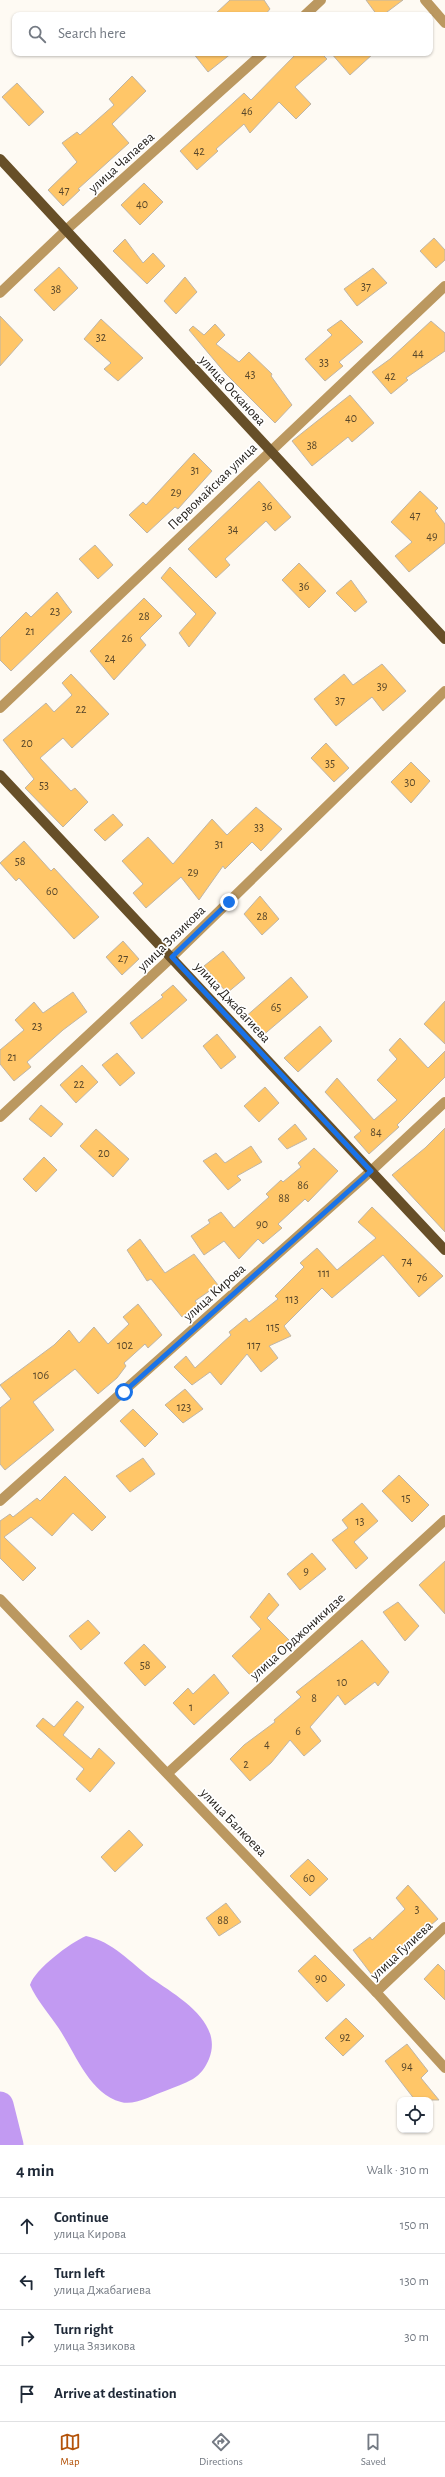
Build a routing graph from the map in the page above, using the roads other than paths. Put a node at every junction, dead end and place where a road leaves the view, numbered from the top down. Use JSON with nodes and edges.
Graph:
{"nodes":[{"id":1,"x":321,"y":0,"type":"edge"},
{"id":2,"x":425,"y":0,"type":"edge"},
{"id":3,"x":308,"y":12,"type":"edge"},
{"id":4,"x":445,"y":23,"type":"edge"},
{"id":5,"x":259,"y":56,"type":"edge"},
{"id":6,"x":0,"y":159,"type":"edge"},
{"id":7,"x":66,"y":230,"type":"junction"},
{"id":8,"x":445,"y":286,"type":"edge"},
{"id":9,"x":0,"y":293,"type":"edge"},
{"id":10,"x":270,"y":450,"type":"junction"},
{"id":11,"x":445,"y":639,"type":"edge"},
{"id":12,"x":445,"y":691,"type":"edge"},
{"id":13,"x":0,"y":708,"type":"edge"},
{"id":14,"x":0,"y":775,"type":"edge"},
{"id":15,"x":172,"y":957,"type":"junction"},
{"id":16,"x":445,"y":1102,"type":"edge"},
{"id":17,"x":0,"y":1117,"type":"edge"},
{"id":18,"x":371,"y":1171,"type":"junction"},
{"id":19,"x":445,"y":1250,"type":"edge"},
{"id":20,"x":0,"y":1500,"type":"edge"},
{"id":21,"x":445,"y":1520,"type":"edge"},
{"id":22,"x":0,"y":1599,"type":"edge"},
{"id":23,"x":168,"y":1773,"type":"junction"},
{"id":24,"x":445,"y":1928,"type":"edge"},
{"id":25,"x":376,"y":1992,"type":"junction"},
{"id":26,"x":445,"y":2068,"type":"edge"}],
"edges":[{"from":1,"to":3,"type":"street"},
{"from":2,"to":4,"type":"street"},
{"from":5,"to":7,"type":"street","name":"улица Чапаева"},
{"from":6,"to":7,"type":"main road","name":"улица Осканова"},
{"from":7,"to":9,"type":"street","name":"улица Чапаева"},
{"from":7,"to":10,"type":"main road","name":"улица Осканова"},
{"from":8,"to":10,"type":"street","name":"Первомайская улица"},
{"from":10,"to":11,"type":"main road","name":"улица Осканова"},
{"from":10,"to":13,"type":"street","name":"Первомайская улица"},
{"from":12,"to":15,"type":"street","name":"улица Зязикова"},
{"from":14,"to":15,"type":"main road","name":"улица Джабагиева"},
{"from":15,"to":17,"type":"street","name":"улица Зязикова"},
{"from":15,"to":18,"type":"main road","name":"улица Джабагиева"},
{"from":16,"to":18,"type":"street","name":"улица Кирова"},
{"from":18,"to":19,"type":"main road","name":"улица Джабагиева"},
{"from":18,"to":20,"type":"street","name":"улица Кирова"},
{"from":21,"to":23,"type":"street","name":"улица Орджоникидзе"},
{"from":22,"to":23,"type":"street","name":"улица Балкоева"},
{"from":23,"to":25,"type":"street","name":"улица Балкоева"},
{"from":24,"to":25,"type":"street","name":"улица Гулиева"},
{"from":25,"to":26,"type":"street","name":"улица Балкоева"}]}
